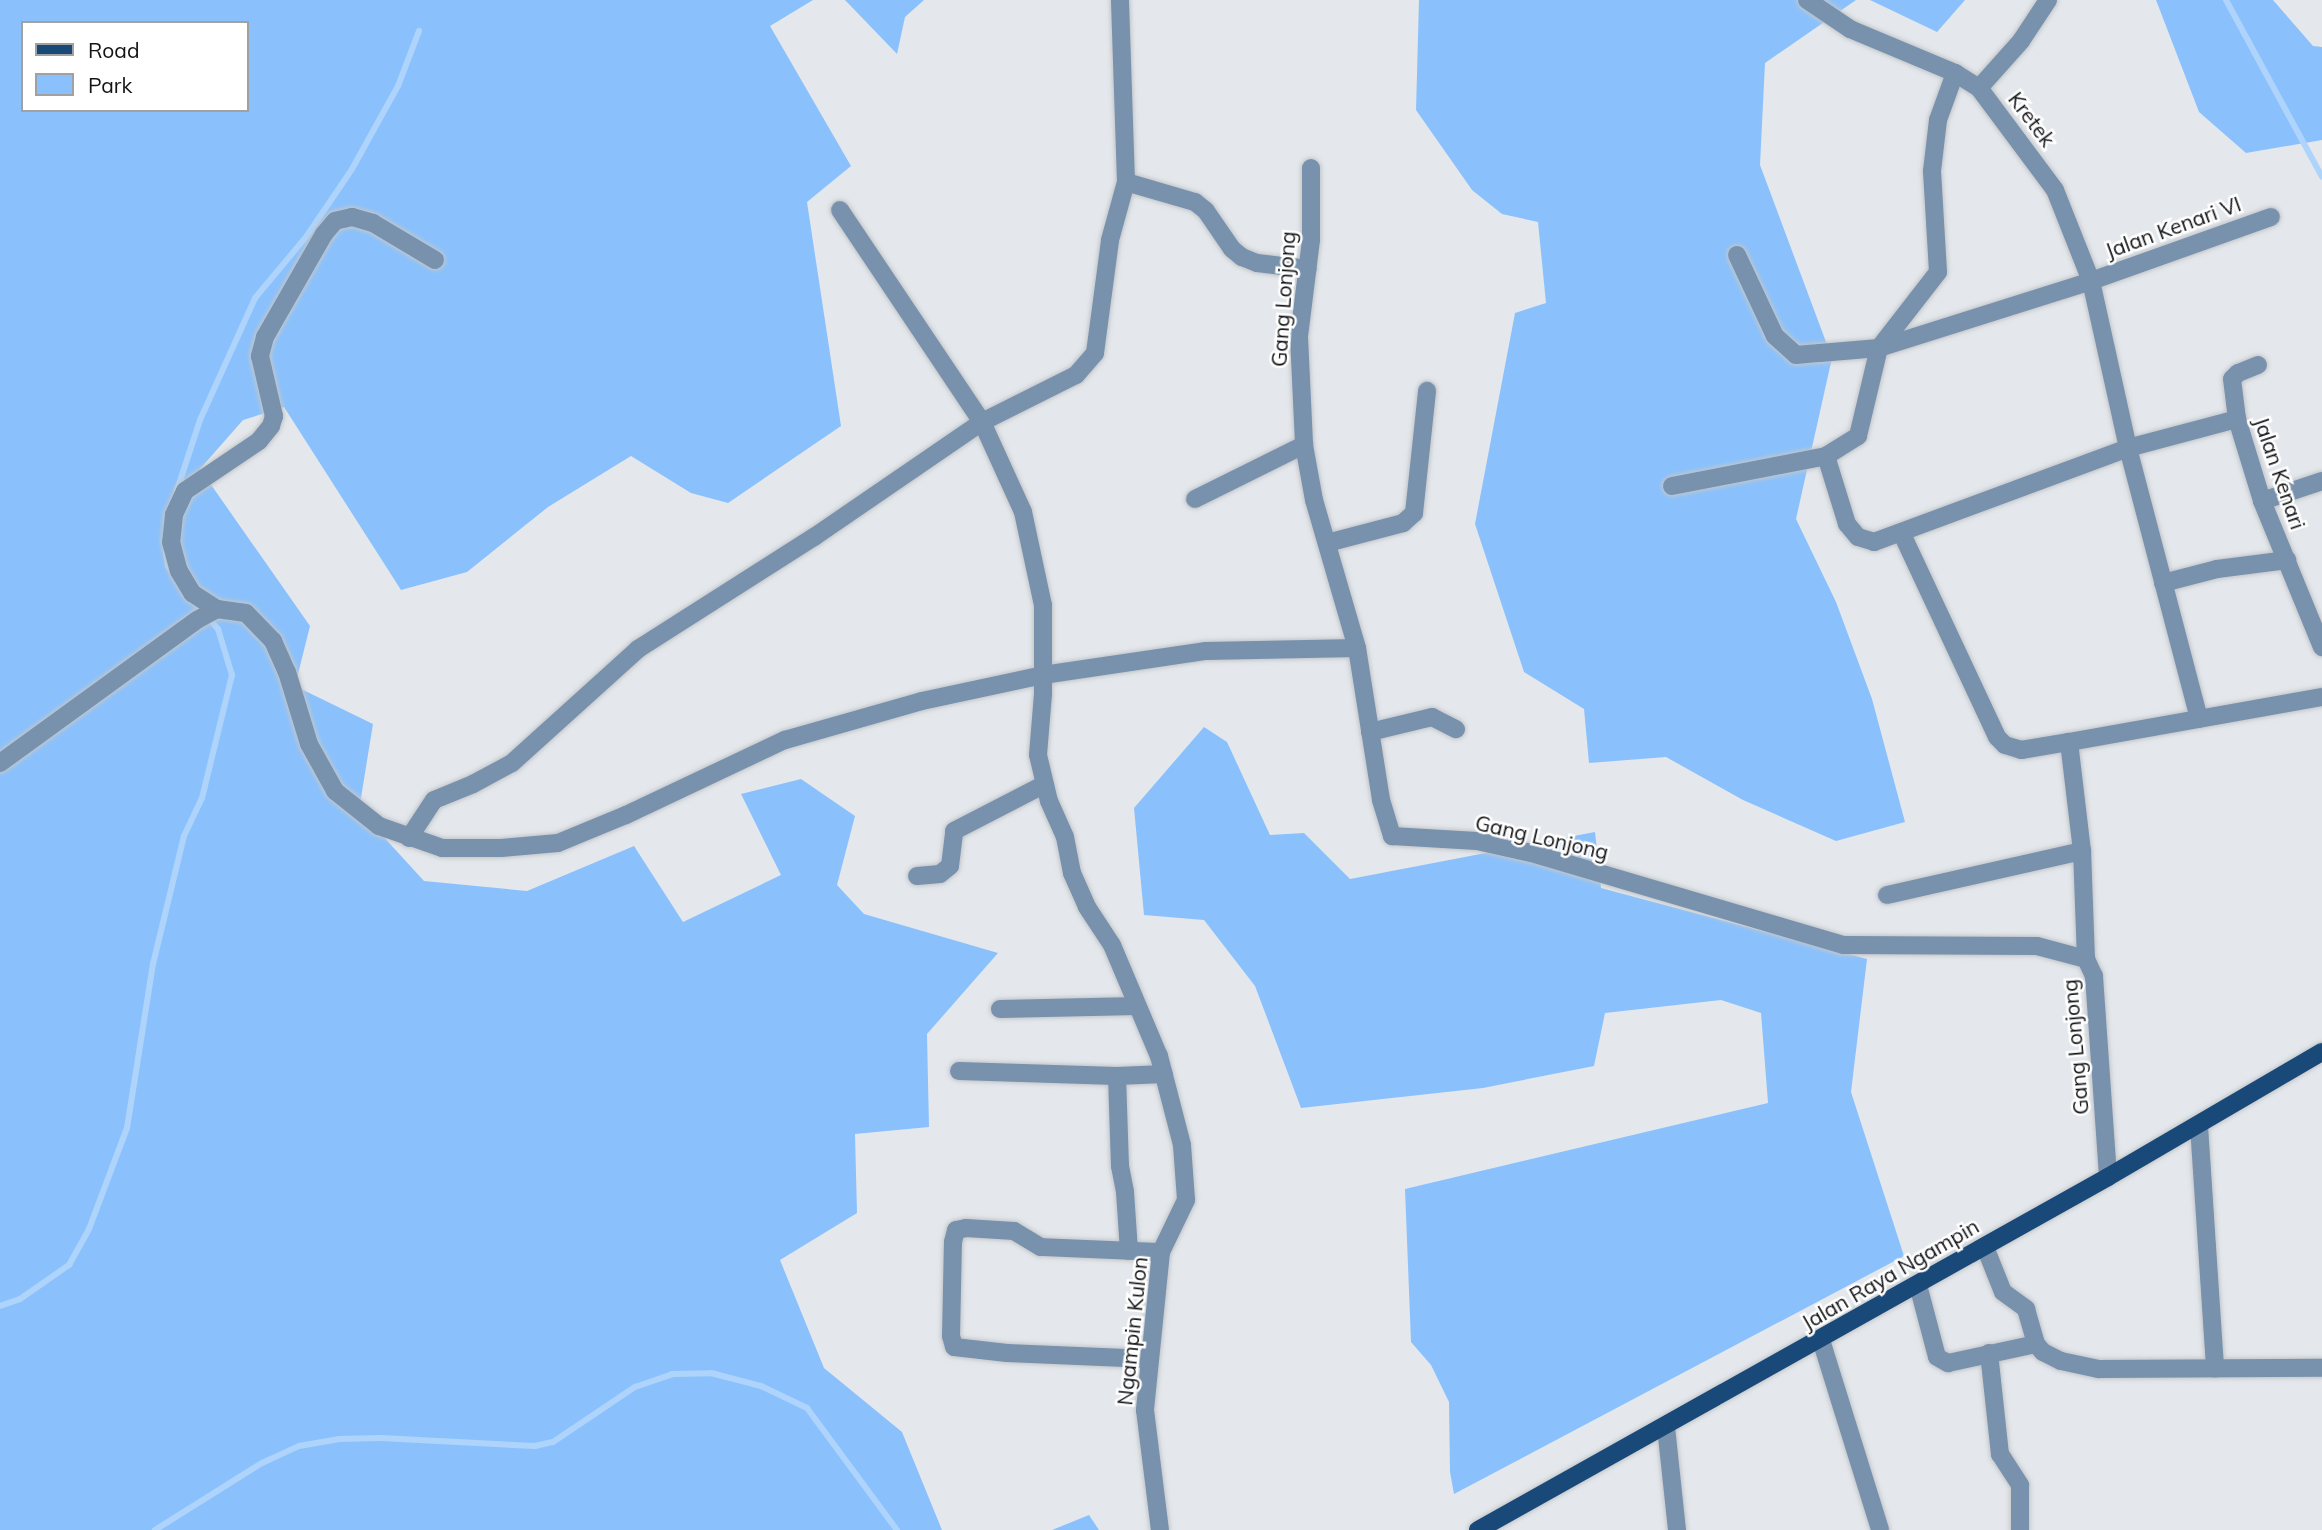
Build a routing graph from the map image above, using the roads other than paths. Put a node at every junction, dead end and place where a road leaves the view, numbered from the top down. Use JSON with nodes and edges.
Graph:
{"nodes":[{"id":1,"x":1120,"y":0,"type":"edge"},
{"id":2,"x":1807,"y":0,"type":"edge"},
{"id":3,"x":2048,"y":0,"type":"edge"},
{"id":4,"x":1955,"y":73,"type":"junction"},
{"id":5,"x":1979,"y":88,"type":"junction"},
{"id":6,"x":1311,"y":168,"type":"dead end"},
{"id":7,"x":1126,"y":182,"type":"junction"},
{"id":8,"x":840,"y":210,"type":"dead end"},
{"id":9,"x":2271,"y":217,"type":"dead end"},
{"id":10,"x":1737,"y":255,"type":"dead end"},
{"id":11,"x":435,"y":260,"type":"dead end"},
{"id":12,"x":1308,"y":269,"type":"junction"},
{"id":13,"x":2091,"y":281,"type":"junction"},
{"id":14,"x":1879,"y":348,"type":"junction"},
{"id":15,"x":2258,"y":365,"type":"dead end"},
{"id":16,"x":1427,"y":391,"type":"dead end"},
{"id":17,"x":2237,"y":419,"type":"junction"},
{"id":18,"x":982,"y":422,"type":"junction"},
{"id":19,"x":1304,"y":445,"type":"junction"},
{"id":20,"x":2128,"y":447,"type":"junction"},
{"id":21,"x":1826,"y":456,"type":"junction"},
{"id":22,"x":2322,"y":481,"type":"edge"},
{"id":23,"x":1672,"y":486,"type":"dead end"},
{"id":24,"x":1195,"y":499,"type":"dead end"},
{"id":25,"x":2262,"y":501,"type":"junction"},
{"id":26,"x":1902,"y":534,"type":"junction"},
{"id":27,"x":1328,"y":543,"type":"junction"},
{"id":28,"x":2287,"y":560,"type":"junction"},
{"id":29,"x":2163,"y":583,"type":"junction"},
{"id":30,"x":2314,"y":601,"type":"edge"},
{"id":31,"x":217,"y":609,"type":"junction"},
{"id":32,"x":2322,"y":646,"type":"edge"},
{"id":33,"x":1357,"y":648,"type":"junction"},
{"id":34,"x":1043,"y":675,"type":"junction"},
{"id":35,"x":2322,"y":697,"type":"edge"},
{"id":36,"x":2199,"y":719,"type":"junction"},
{"id":37,"x":1456,"y":729,"type":"dead end"},
{"id":38,"x":1370,"y":732,"type":"junction"},
{"id":39,"x":2069,"y":743,"type":"junction"},
{"id":40,"x":0,"y":763,"type":"edge"},
{"id":41,"x":1045,"y":784,"type":"junction"},
{"id":42,"x":409,"y":838,"type":"junction"},
{"id":43,"x":2082,"y":850,"type":"junction"},
{"id":44,"x":917,"y":876,"type":"dead end"},
{"id":45,"x":1887,"y":895,"type":"dead end"},
{"id":46,"x":2086,"y":959,"type":"junction"},
{"id":47,"x":1000,"y":1009,"type":"dead end"},
{"id":48,"x":1140,"y":1014,"type":"junction"},
{"id":49,"x":2322,"y":1052,"type":"edge"},
{"id":50,"x":959,"y":1071,"type":"dead end"},
{"id":51,"x":1164,"y":1074,"type":"junction"},
{"id":52,"x":1117,"y":1076,"type":"junction"},
{"id":53,"x":2199,"y":1126,"type":"junction"},
{"id":54,"x":2108,"y":1177,"type":"junction"},
{"id":55,"x":1985,"y":1247,"type":"junction"},
{"id":56,"x":1129,"y":1251,"type":"junction"},
{"id":57,"x":1161,"y":1252,"type":"junction"},
{"id":58,"x":1917,"y":1285,"type":"junction"},
{"id":59,"x":1821,"y":1339,"type":"junction"},
{"id":60,"x":2036,"y":1344,"type":"junction"},
{"id":61,"x":1989,"y":1353,"type":"junction"},
{"id":62,"x":1149,"y":1359,"type":"junction"},
{"id":63,"x":2215,"y":1368,"type":"junction"},
{"id":64,"x":2322,"y":1368,"type":"edge"},
{"id":65,"x":1666,"y":1427,"type":"junction"},
{"id":66,"x":1160,"y":1530,"type":"edge"},
{"id":67,"x":1478,"y":1530,"type":"edge"},
{"id":68,"x":1677,"y":1530,"type":"edge"},
{"id":69,"x":1880,"y":1530,"type":"edge"},
{"id":70,"x":2020,"y":1530,"type":"edge"}],
"edges":[{"from":1,"to":7,"type":"street"},
{"from":2,"to":4,"type":"street"},
{"from":3,"to":5,"type":"street","name":"Kretek"},
{"from":4,"to":5,"type":"street"},
{"from":4,"to":14,"type":"street"},
{"from":5,"to":13,"type":"street","name":"Kretek"},
{"from":6,"to":12,"type":"street","name":"Gang Lonjong"},
{"from":7,"to":12,"type":"street"},
{"from":7,"to":18,"type":"street"},
{"from":8,"to":18,"type":"street","name":"Ngampin Kulon"},
{"from":9,"to":13,"type":"street","name":"Jalan Kenari VI"},
{"from":10,"to":14,"type":"street","name":"Jalan Kenari VI"},
{"from":11,"to":31,"type":"street"},
{"from":12,"to":19,"type":"street","name":"Gang Lonjong"},
{"from":13,"to":14,"type":"street","name":"Jalan Kenari VI"},
{"from":13,"to":20,"type":"street","name":"Kretek"},
{"from":14,"to":21,"type":"street"},
{"from":15,"to":17,"type":"street","name":"Jalan Kenari"},
{"from":16,"to":27,"type":"street"},
{"from":17,"to":20,"type":"street"},
{"from":17,"to":25,"type":"street","name":"Jalan Kenari"},
{"from":18,"to":34,"type":"street","name":"Ngampin Kulon"},
{"from":18,"to":42,"type":"street"},
{"from":19,"to":24,"type":"street"},
{"from":19,"to":27,"type":"street","name":"Gang Lonjong"},
{"from":20,"to":26,"type":"street"},
{"from":20,"to":29,"type":"street","name":"Kretek"},
{"from":21,"to":23,"type":"street"},
{"from":21,"to":26,"type":"street"},
{"from":22,"to":25,"type":"street"},
{"from":25,"to":28,"type":"street","name":"Jalan Kenari"},
{"from":26,"to":39,"type":"street"},
{"from":27,"to":33,"type":"street","name":"Gang Lonjong"},
{"from":28,"to":29,"type":"street"},
{"from":28,"to":30,"type":"street","name":"Jalan Kenari"},
{"from":29,"to":36,"type":"street","name":"Kretek"},
{"from":30,"to":32,"type":"street","name":"Jalan Kenari"},
{"from":31,"to":40,"type":"street"},
{"from":31,"to":42,"type":"street"},
{"from":33,"to":34,"type":"street"},
{"from":33,"to":38,"type":"street","name":"Gang Lonjong"},
{"from":34,"to":41,"type":"street","name":"Ngampin Kulon"},
{"from":34,"to":42,"type":"street"},
{"from":35,"to":36,"type":"street"},
{"from":36,"to":39,"type":"street"},
{"from":37,"to":38,"type":"street"},
{"from":38,"to":46,"type":"street","name":"Gang Lonjong"},
{"from":39,"to":43,"type":"street"},
{"from":41,"to":44,"type":"street"},
{"from":41,"to":48,"type":"street","name":"Ngampin Kulon"},
{"from":43,"to":45,"type":"street"},
{"from":43,"to":46,"type":"street"},
{"from":46,"to":54,"type":"street","name":"Gang Lonjong"},
{"from":47,"to":48,"type":"street"},
{"from":48,"to":51,"type":"street","name":"Ngampin Kulon"},
{"from":49,"to":53,"type":"main road","name":"Jalan Raya Ngampin"},
{"from":50,"to":52,"type":"street"},
{"from":51,"to":52,"type":"street"},
{"from":51,"to":57,"type":"street","name":"Ngampin Kulon"},
{"from":52,"to":56,"type":"street"},
{"from":53,"to":54,"type":"main road","name":"Jalan Raya Ngampin"},
{"from":53,"to":63,"type":"street"},
{"from":54,"to":55,"type":"main road","name":"Jalan Raya Ngampin"},
{"from":55,"to":58,"type":"main road","name":"Jalan Raya Ngampin"},
{"from":55,"to":60,"type":"street"},
{"from":56,"to":57,"type":"street"},
{"from":56,"to":62,"type":"street"},
{"from":57,"to":62,"type":"street","name":"Ngampin Kulon"},
{"from":58,"to":59,"type":"main road","name":"Jalan Raya Ngampin"},
{"from":58,"to":61,"type":"street"},
{"from":59,"to":65,"type":"main road","name":"Jalan Raya Ngampin"},
{"from":59,"to":69,"type":"street"},
{"from":60,"to":61,"type":"street"},
{"from":60,"to":63,"type":"street"},
{"from":61,"to":70,"type":"street"},
{"from":62,"to":66,"type":"street","name":"Ngampin Kulon"},
{"from":63,"to":64,"type":"street"},
{"from":65,"to":67,"type":"main road","name":"Jalan Raya Ngampin"},
{"from":65,"to":68,"type":"street"}]}
